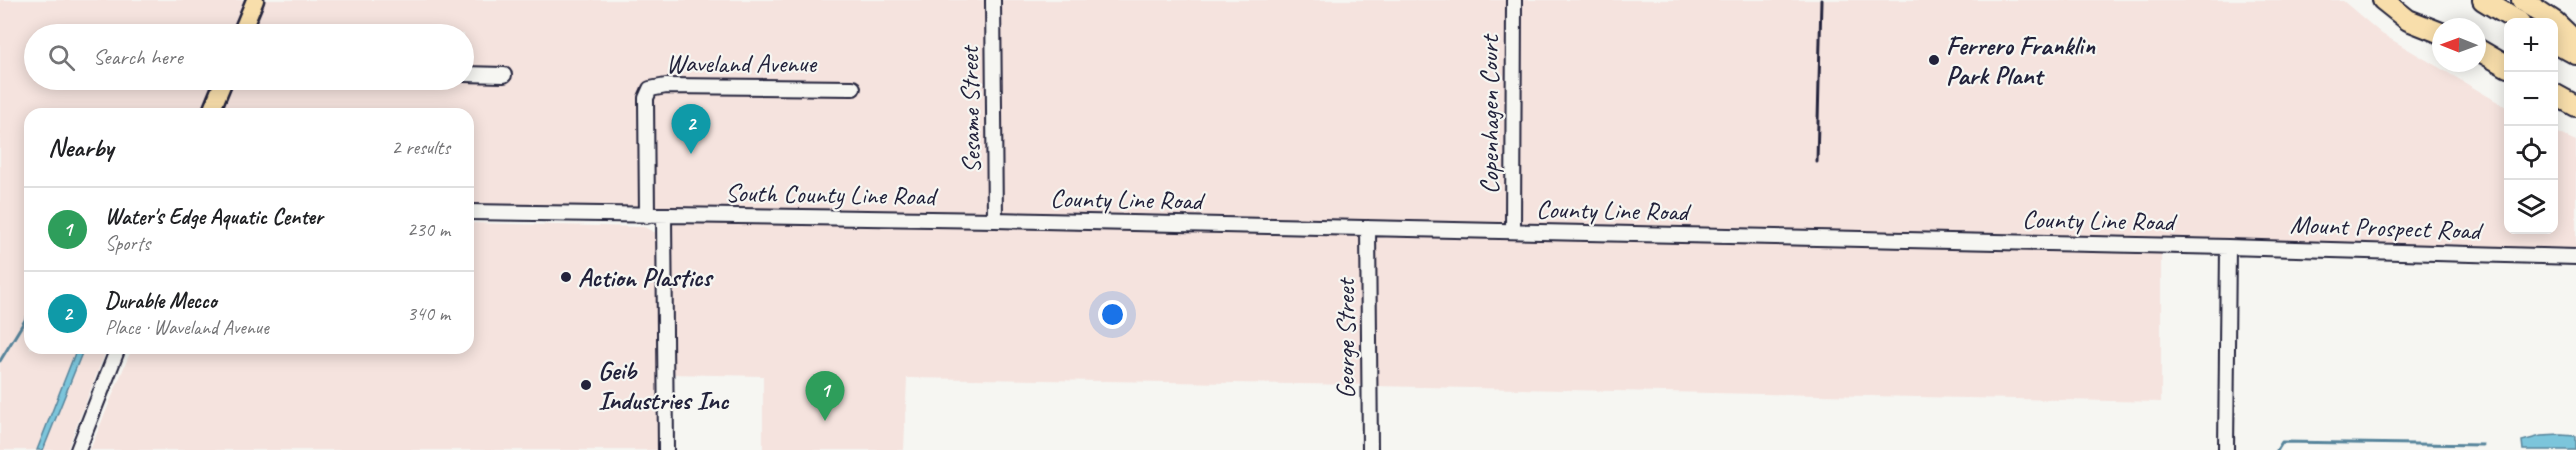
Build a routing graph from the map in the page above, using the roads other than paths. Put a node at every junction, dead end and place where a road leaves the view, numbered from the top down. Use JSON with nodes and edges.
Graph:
{"nodes":[{"id":1,"x":255,"y":0,"type":"edge"},
{"id":2,"x":993,"y":0,"type":"edge"},
{"id":3,"x":1514,"y":0,"type":"edge"},
{"id":4,"x":2383,"y":0,"type":"edge"},
{"id":5,"x":2404,"y":0,"type":"edge"},
{"id":6,"x":2483,"y":0,"type":"edge"},
{"id":7,"x":2522,"y":0,"type":"edge"},
{"id":8,"x":2512,"y":18,"type":"edge"},
{"id":9,"x":2432,"y":19,"type":"edge"},
{"id":10,"x":245,"y":24,"type":"edge"},
{"id":11,"x":2432,"y":29,"type":"edge"},
{"id":12,"x":2576,"y":42,"type":"edge"},
{"id":13,"x":2558,"y":45,"type":"edge"},
{"id":14,"x":2576,"y":54,"type":"edge"},
{"id":15,"x":2486,"y":55,"type":"edge"},
{"id":16,"x":2504,"y":66,"type":"edge"},
{"id":17,"x":474,"y":74,"type":"edge"},
{"id":18,"x":504,"y":75,"type":"dead end"},
{"id":19,"x":853,"y":88,"type":"dead end"},
{"id":20,"x":220,"y":90,"type":"edge"},
{"id":21,"x":2558,"y":97,"type":"edge"},
{"id":22,"x":2576,"y":106,"type":"edge"},
{"id":23,"x":212,"y":108,"type":"edge"},
{"id":24,"x":474,"y":212,"type":"edge"},
{"id":25,"x":647,"y":216,"type":"junction"},
{"id":26,"x":664,"y":216,"type":"junction"},
{"id":27,"x":995,"y":220,"type":"junction"},
{"id":28,"x":1368,"y":228,"type":"junction"},
{"id":29,"x":1513,"y":231,"type":"junction"},
{"id":30,"x":2228,"y":247,"type":"junction"},
{"id":31,"x":2576,"y":257,"type":"edge"},
{"id":32,"x":116,"y":354,"type":"edge"},
{"id":33,"x":78,"y":450,"type":"edge"},
{"id":34,"x":666,"y":450,"type":"edge"},
{"id":35,"x":1370,"y":450,"type":"edge"},
{"id":36,"x":2226,"y":450,"type":"edge"}],
"edges":[{"from":1,"to":10,"type":"main road"},
{"from":2,"to":27,"type":"street","name":"Sesame Street"},
{"from":3,"to":29,"type":"street","name":"Copenhagen Court"},
{"from":4,"to":11,"type":"highway"},
{"from":5,"to":9,"type":"highway"},
{"from":6,"to":8,"type":"highway"},
{"from":7,"to":12,"type":"highway"},
{"from":13,"to":14,"type":"highway"},
{"from":15,"to":16,"type":"highway"},
{"from":17,"to":18,"type":"street"},
{"from":19,"to":25,"type":"street","name":"Waveland Avenue"},
{"from":20,"to":23,"type":"main road"},
{"from":21,"to":22,"type":"highway"},
{"from":24,"to":25,"type":"street"},
{"from":25,"to":26,"type":"street"},
{"from":26,"to":27,"type":"street","name":"South County Line Road"},
{"from":26,"to":34,"type":"street"},
{"from":27,"to":28,"type":"street","name":"County Line Road"},
{"from":28,"to":29,"type":"street","name":"County Line Road"},
{"from":28,"to":35,"type":"street","name":"George Street"},
{"from":29,"to":30,"type":"street","name":"County Line Road"},
{"from":30,"to":31,"type":"street","name":"Mount Prospect Road"},
{"from":30,"to":36,"type":"street"},
{"from":32,"to":33,"type":"street"}]}
